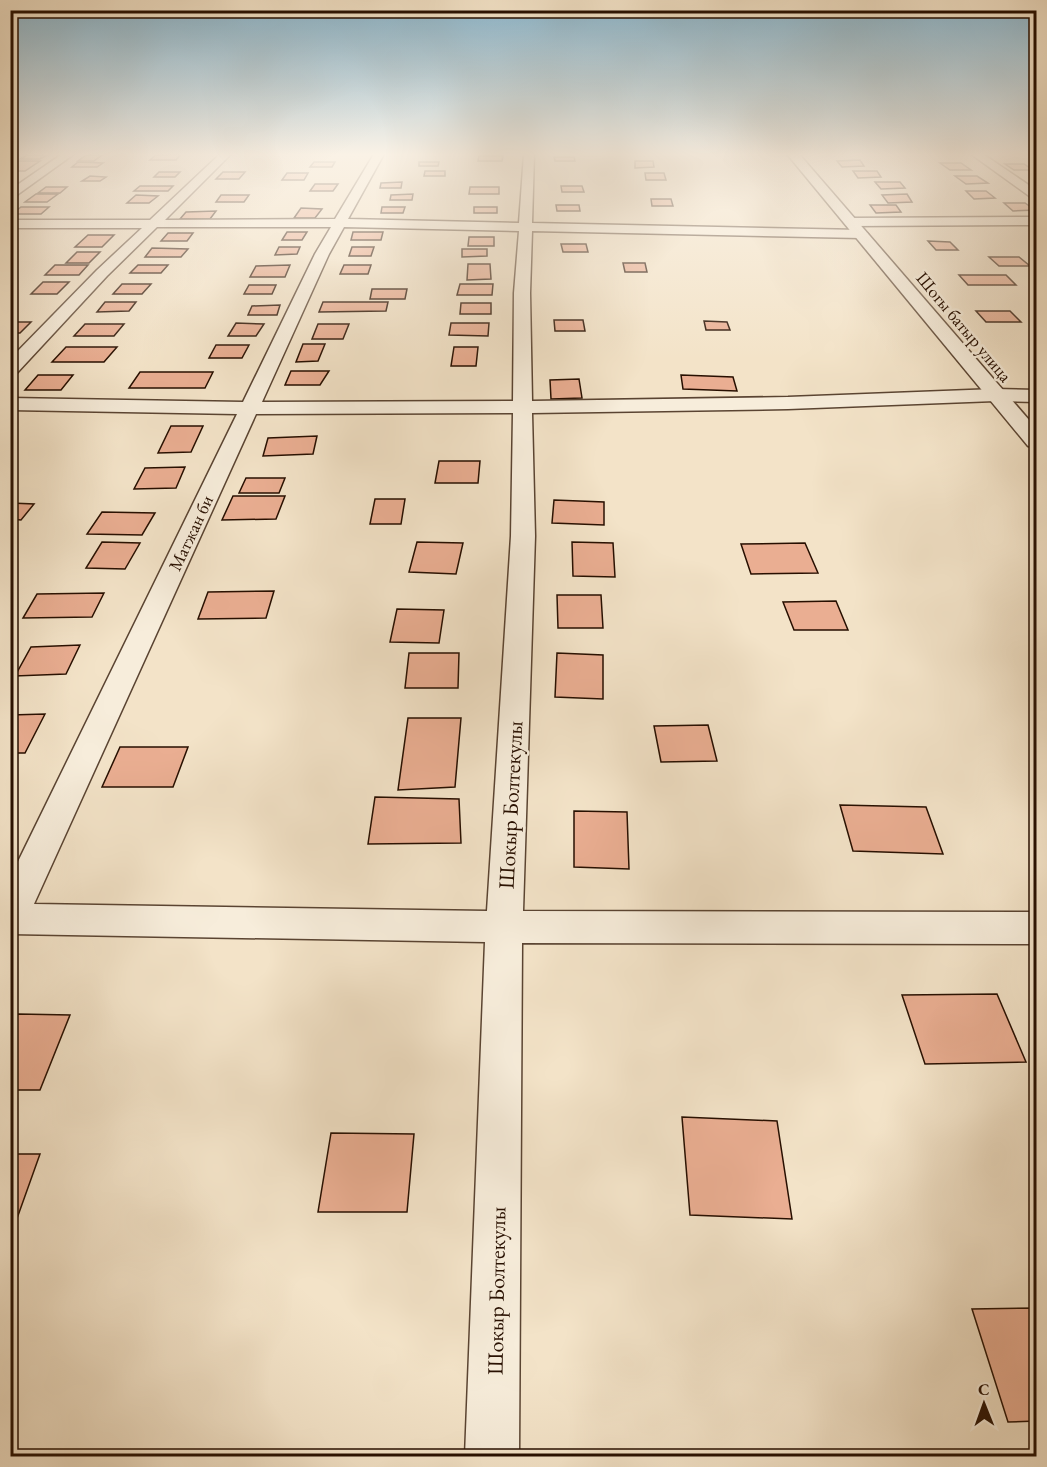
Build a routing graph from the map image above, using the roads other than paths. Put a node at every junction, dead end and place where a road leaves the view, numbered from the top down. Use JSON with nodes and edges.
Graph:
{"nodes":[{"id":1,"x":851,"y":222,"type":"edge"},
{"id":2,"x":998,"y":222,"type":"edge"},
{"id":3,"x":154,"y":223,"type":"junction"},
{"id":4,"x":340,"y":223,"type":"junction"},
{"id":5,"x":10,"y":224,"type":"edge"},
{"id":6,"x":526,"y":225,"type":"junction"},
{"id":7,"x":856,"y":228,"type":"junction"},
{"id":8,"x":10,"y":370,"type":"edge"},
{"id":9,"x":995,"y":395,"type":"junction"},
{"id":10,"x":1036,"y":396,"type":"edge"},
{"id":11,"x":10,"y":404,"type":"edge"},
{"id":12,"x":521,"y":407,"type":"junction"},
{"id":13,"x":250,"y":408,"type":"junction"},
{"id":14,"x":1036,"y":441,"type":"edge"},
{"id":15,"x":10,"y":918,"type":"edge"},
{"id":16,"x":504,"y":927,"type":"junction"},
{"id":17,"x":1036,"y":928,"type":"edge"},
{"id":18,"x":492,"y":1456,"type":"edge"}],
"edges":[{"from":1,"to":7,"type":"street","name":"Шогы батыр улица"},
{"from":2,"to":7,"type":"street"},
{"from":3,"to":4,"type":"street"},
{"from":3,"to":5,"type":"street"},
{"from":3,"to":8,"type":"street"},
{"from":4,"to":6,"type":"street"},
{"from":4,"to":13,"type":"street","name":"Матжан би"},
{"from":6,"to":7,"type":"street"},
{"from":6,"to":12,"type":"street","name":"Шокыр Болтекулы"},
{"from":7,"to":9,"type":"street","name":"Шогы батыр улица"},
{"from":9,"to":10,"type":"street"},
{"from":9,"to":12,"type":"street"},
{"from":9,"to":14,"type":"street","name":"Шогы батыр улица"},
{"from":11,"to":13,"type":"street"},
{"from":12,"to":13,"type":"street"},
{"from":12,"to":16,"type":"street","name":"Шокыр Болтекулы"},
{"from":13,"to":15,"type":"street","name":"Матжан би"},
{"from":15,"to":16,"type":"street"},
{"from":16,"to":17,"type":"street"},
{"from":16,"to":18,"type":"street","name":"Шокыр Болтекулы"}]}
